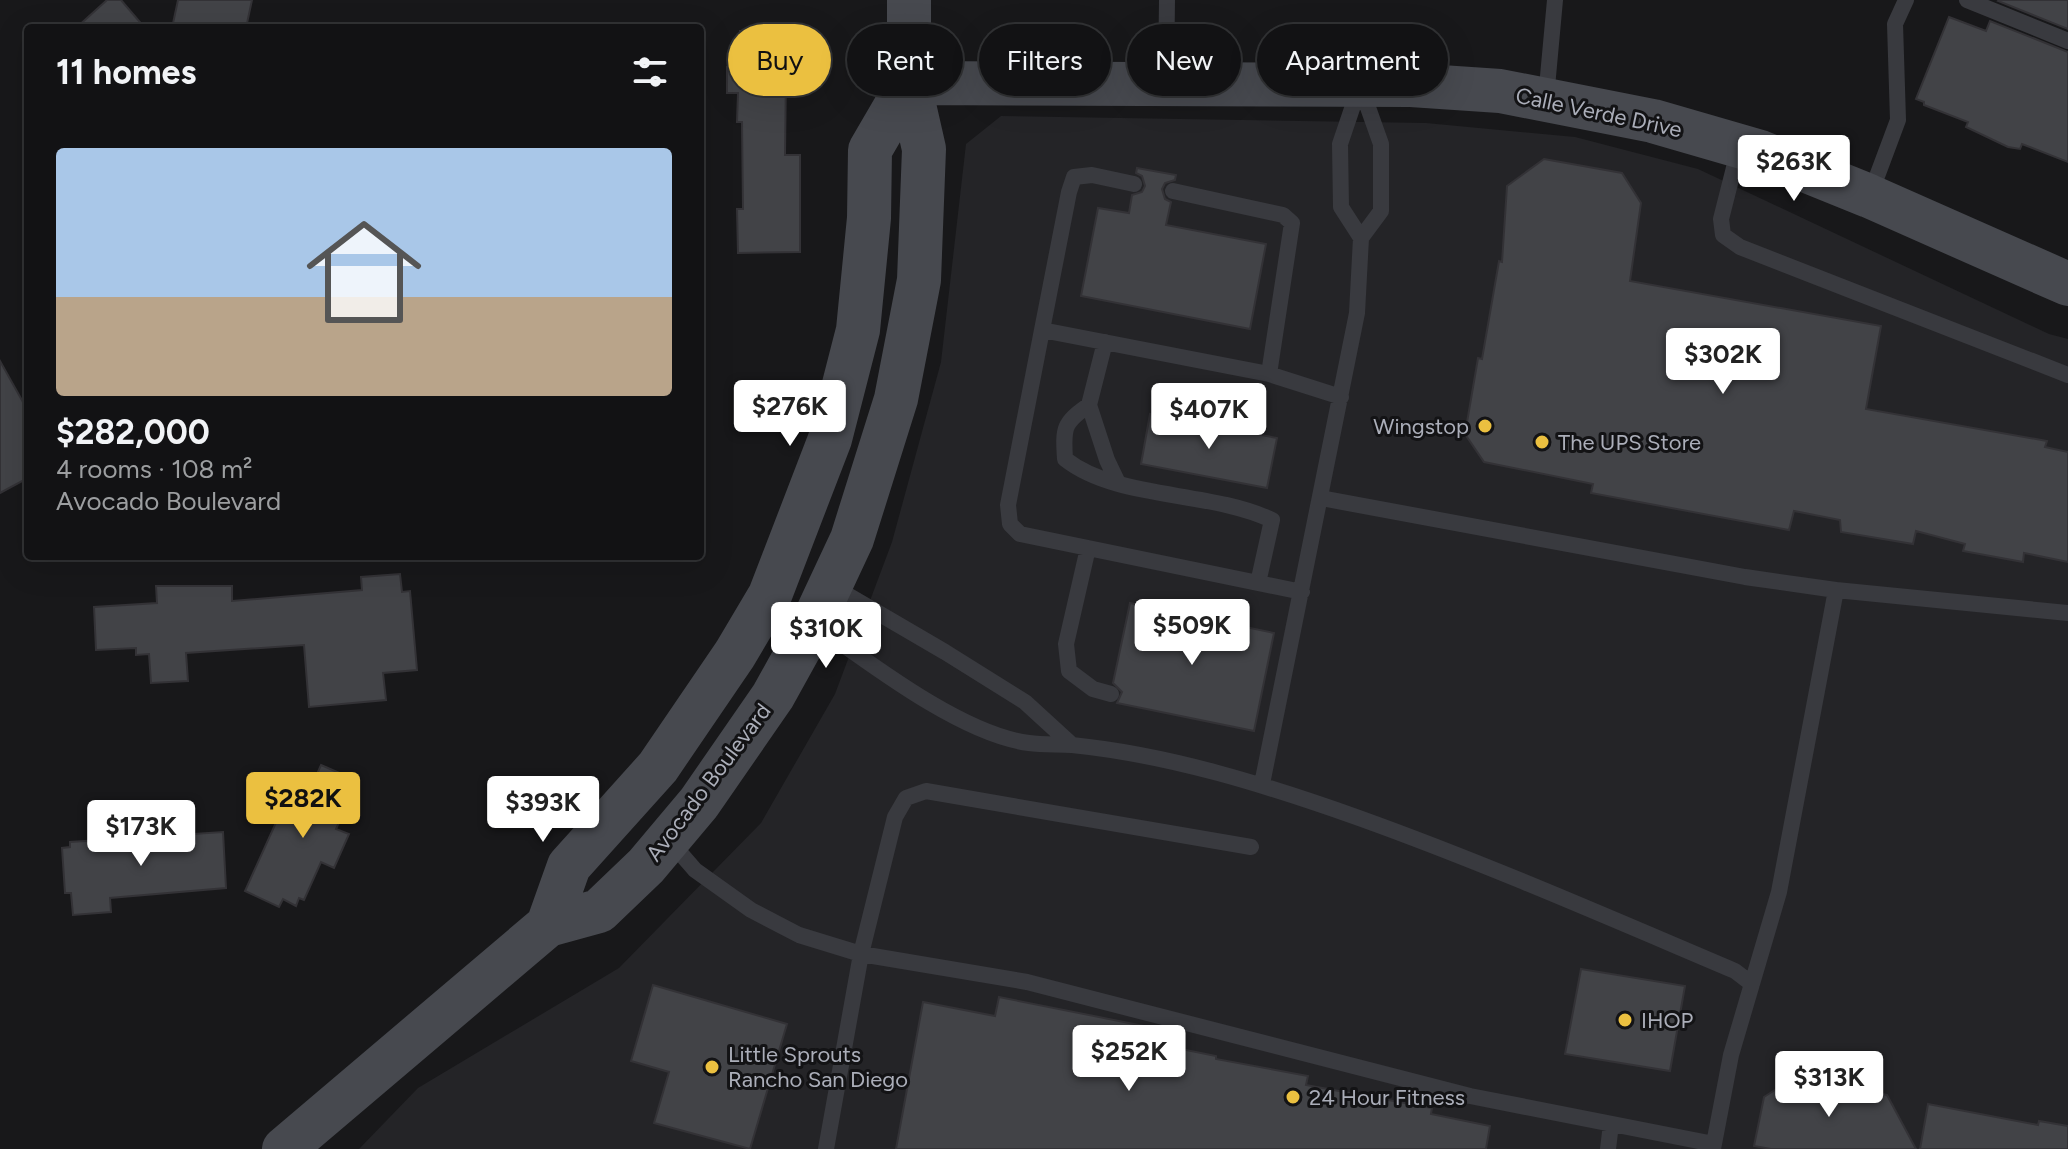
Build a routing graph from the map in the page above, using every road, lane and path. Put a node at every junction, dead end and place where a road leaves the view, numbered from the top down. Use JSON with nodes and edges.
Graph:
{"nodes":[{"id":1,"x":909,"y":0,"type":"edge"},
{"id":2,"x":1167,"y":0,"type":"edge"},
{"id":3,"x":1555,"y":0,"type":"edge"},
{"id":4,"x":1906,"y":0,"type":"edge"},
{"id":5,"x":1967,"y":0,"type":"edge"},
{"id":6,"x":909,"y":24,"type":"edge"},
{"id":7,"x":1167,"y":24,"type":"edge"},
{"id":8,"x":2068,"y":41,"type":"edge"},
{"id":9,"x":963,"y":83,"type":"edge"},
{"id":10,"x":1127,"y":84,"type":"edge"},
{"id":11,"x":1448,"y":87,"type":"edge"},
{"id":12,"x":901,"y":96,"type":"edge"},
{"id":13,"x":912,"y":96,"type":"edge"},
{"id":14,"x":1356,"y":96,"type":"edge"},
{"id":15,"x":1364,"y":96,"type":"edge"},
{"id":16,"x":1546,"y":100,"type":"junction"},
{"id":17,"x":1739,"y":146,"type":"junction"},
{"id":18,"x":1134,"y":184,"type":"dead end"},
{"id":19,"x":1173,"y":191,"type":"dead end"},
{"id":20,"x":1869,"y":196,"type":"junction"},
{"id":21,"x":1361,"y":238,"type":"junction"},
{"id":22,"x":2068,"y":284,"type":"edge"},
{"id":23,"x":1042,"y":330,"type":"junction"},
{"id":24,"x":1105,"y":342,"type":"junction"},
{"id":25,"x":1269,"y":374,"type":"junction"},
{"id":26,"x":2068,"y":375,"type":"edge"},
{"id":27,"x":843,"y":388,"type":"junction"},
{"id":28,"x":1341,"y":397,"type":"junction"},
{"id":29,"x":1089,"y":405,"type":"junction"},
{"id":30,"x":1118,"y":483,"type":"junction"},
{"id":31,"x":1321,"y":498,"type":"junction"},
{"id":32,"x":1088,"y":548,"type":"junction"},
{"id":33,"x":1258,"y":583,"type":"junction"},
{"id":34,"x":1836,"y":590,"type":"junction"},
{"id":35,"x":1302,"y":592,"type":"junction"},
{"id":36,"x":822,"y":604,"type":"junction"},
{"id":37,"x":2068,"y":613,"type":"edge"},
{"id":38,"x":735,"y":654,"type":"junction"},
{"id":39,"x":1111,"y":694,"type":"dead end"},
{"id":40,"x":1256,"y":720,"type":"dead end"},
{"id":41,"x":1275,"y":723,"type":"junction"},
{"id":42,"x":1072,"y":745,"type":"junction"},
{"id":43,"x":1262,"y":784,"type":"junction"},
{"id":44,"x":668,"y":839,"type":"junction"},
{"id":45,"x":1251,"y":847,"type":"dead end"},
{"id":46,"x":548,"y":925,"type":"junction"},
{"id":47,"x":861,"y":954,"type":"junction"},
{"id":48,"x":1752,"y":984,"type":"junction"},
{"id":49,"x":1611,"y":1124,"type":"junction"},
{"id":50,"x":1714,"y":1146,"type":"edge"},
{"id":51,"x":284,"y":1149,"type":"edge"},
{"id":52,"x":826,"y":1149,"type":"edge"},
{"id":53,"x":1608,"y":1149,"type":"edge"}],
"edges":[{"from":1,"to":6,"type":"main road","name":"Avocado Boulevard"},
{"from":2,"to":7,"type":"lane"},
{"from":3,"to":16,"type":"lane"},
{"from":4,"to":20,"type":"lane"},
{"from":5,"to":8,"type":"lane"},
{"from":9,"to":10,"type":"main road","name":"Calle Verde Drive"},
{"from":11,"to":16,"type":"main road","name":"Calle Verde Drive"},
{"from":12,"to":27,"type":"main road"},
{"from":13,"to":36,"type":"main road","name":"Avocado Boulevard"},
{"from":14,"to":21,"type":"lane"},
{"from":15,"to":21,"type":"lane"},
{"from":16,"to":17,"type":"main road","name":"Calle Verde Drive"},
{"from":17,"to":20,"type":"main road","name":"Calle Verde Drive"},
{"from":17,"to":26,"type":"lane"},
{"from":18,"to":23,"type":"lane"},
{"from":19,"to":25,"type":"lane"},
{"from":20,"to":22,"type":"main road","name":"Calle Verde Drive"},
{"from":21,"to":28,"type":"lane"},
{"from":23,"to":24,"type":"lane"},
{"from":23,"to":32,"type":"lane"},
{"from":24,"to":25,"type":"lane"},
{"from":24,"to":29,"type":"lane"},
{"from":25,"to":28,"type":"lane"},
{"from":27,"to":36,"type":"main road"},
{"from":27,"to":38,"type":"main road"},
{"from":28,"to":31,"type":"lane"},
{"from":29,"to":30,"type":"lane"},
{"from":29,"to":30,"type":"lane"},
{"from":30,"to":33,"type":"lane"},
{"from":31,"to":34,"type":"lane"},
{"from":31,"to":35,"type":"lane"},
{"from":32,"to":33,"type":"lane"},
{"from":32,"to":39,"type":"lane"},
{"from":33,"to":35,"type":"lane"},
{"from":34,"to":37,"type":"lane"},
{"from":34,"to":48,"type":"lane"},
{"from":35,"to":41,"type":"lane"},
{"from":36,"to":42,"type":"lane"},
{"from":36,"to":42,"type":"lane"},
{"from":36,"to":44,"type":"main road","name":"Avocado Boulevard"},
{"from":38,"to":44,"type":"main road"},
{"from":38,"to":46,"type":"main road"},
{"from":40,"to":41,"type":"lane"},
{"from":41,"to":43,"type":"lane"},
{"from":42,"to":43,"type":"lane"},
{"from":43,"to":48,"type":"lane"},
{"from":44,"to":46,"type":"main road","name":"Avocado Boulevard"},
{"from":44,"to":47,"type":"lane"},
{"from":45,"to":47,"type":"lane"},
{"from":46,"to":51,"type":"main road","name":"Avocado Boulevard"},
{"from":47,"to":49,"type":"lane"},
{"from":47,"to":52,"type":"lane"},
{"from":48,"to":50,"type":"lane"},
{"from":49,"to":50,"type":"lane"},
{"from":49,"to":53,"type":"lane"}]}
